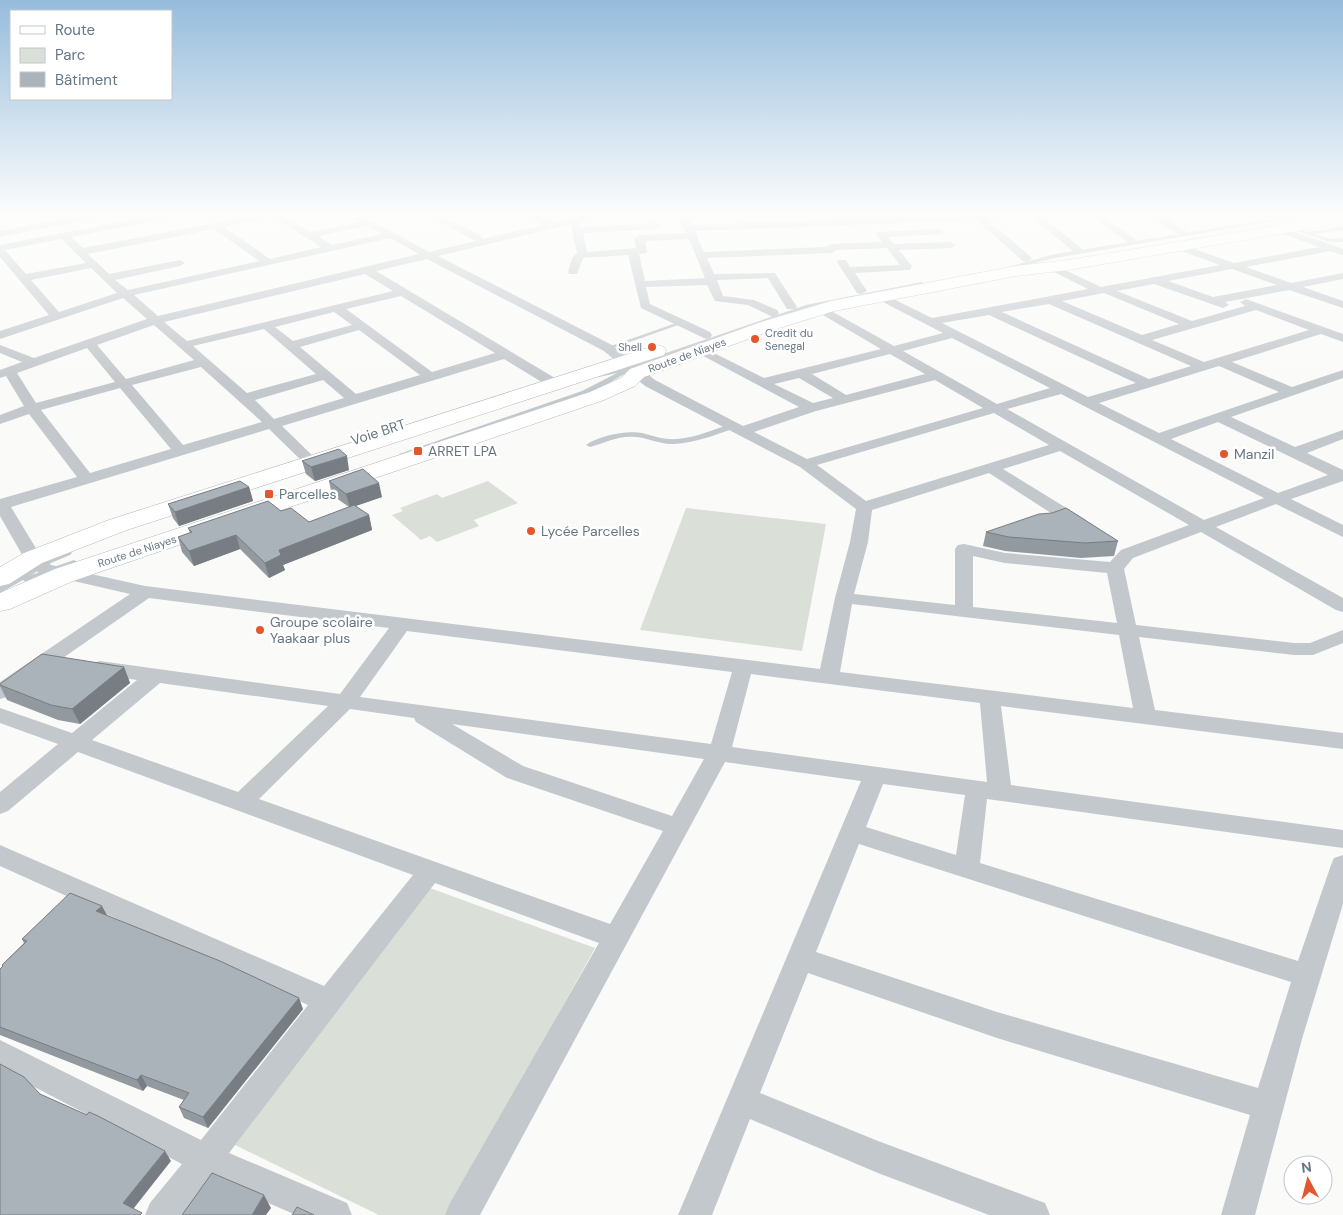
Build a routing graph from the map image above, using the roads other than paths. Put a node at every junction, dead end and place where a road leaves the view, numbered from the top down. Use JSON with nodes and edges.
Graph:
{"nodes":[{"id":1,"x":848,"y":270,"type":"edge"},
{"id":2,"x":17,"y":271,"type":"edge"},
{"id":3,"x":62,"y":271,"type":"edge"},
{"id":4,"x":99,"y":271,"type":"edge"},
{"id":5,"x":130,"y":271,"type":"edge"},
{"id":6,"x":189,"y":271,"type":"edge"},
{"id":7,"x":227,"y":271,"type":"edge"},
{"id":8,"x":331,"y":271,"type":"edge"},
{"id":9,"x":368,"y":271,"type":"edge"},
{"id":10,"x":458,"y":271,"type":"edge"},
{"id":11,"x":641,"y":271,"type":"edge"},
{"id":12,"x":707,"y":271,"type":"edge"},
{"id":13,"x":982,"y":271,"type":"edge"},
{"id":14,"x":983,"y":271,"type":"edge"},
{"id":15,"x":1026,"y":271,"type":"edge"},
{"id":16,"x":1060,"y":271,"type":"edge"},
{"id":17,"x":1208,"y":271,"type":"edge"},
{"id":18,"x":1248,"y":271,"type":"edge"},
{"id":19,"x":197,"y":277,"type":"junction"},
{"id":20,"x":1343,"y":277,"type":"edge"},
{"id":21,"x":23,"y":278,"type":"junction"},
{"id":22,"x":107,"y":278,"type":"junction"},
{"id":23,"x":711,"y":279,"type":"junction"},
{"id":24,"x":1156,"y":280,"type":"junction"},
{"id":25,"x":641,"y":284,"type":"junction"},
{"id":26,"x":1292,"y":286,"type":"junction"},
{"id":27,"x":1102,"y":290,"type":"junction"},
{"id":28,"x":402,"y":292,"type":"junction"},
{"id":29,"x":870,"y":293,"type":"junction"},
{"id":30,"x":125,"y":294,"type":"junction"},
{"id":31,"x":1233,"y":298,"type":"junction"},
{"id":32,"x":1050,"y":300,"type":"junction"},
{"id":33,"x":1212,"y":302,"type":"junction"},
{"id":34,"x":1343,"y":305,"type":"edge"},
{"id":35,"x":1256,"y":306,"type":"junction"},
{"id":36,"x":336,"y":308,"type":"junction"},
{"id":37,"x":820,"y":309,"type":"junction"},
{"id":38,"x":782,"y":310,"type":"junction"},
{"id":39,"x":990,"y":311,"type":"junction"},
{"id":40,"x":1238,"y":311,"type":"junction"},
{"id":41,"x":56,"y":317,"type":"junction"},
{"id":42,"x":156,"y":320,"type":"junction"},
{"id":43,"x":931,"y":322,"type":"junction"},
{"id":44,"x":681,"y":324,"type":"junction"},
{"id":45,"x":1192,"y":325,"type":"junction"},
{"id":46,"x":267,"y":326,"type":"junction"},
{"id":47,"x":361,"y":326,"type":"junction"},
{"id":48,"x":1321,"y":330,"type":"junction"},
{"id":49,"x":954,"y":334,"type":"junction"},
{"id":50,"x":0,"y":335,"type":"edge"},
{"id":51,"x":1343,"y":338,"type":"edge"},
{"id":52,"x":1141,"y":339,"type":"junction"},
{"id":53,"x":89,"y":343,"type":"junction"},
{"id":54,"x":702,"y":343,"type":"junction"},
{"id":55,"x":184,"y":345,"type":"junction"},
{"id":56,"x":291,"y":346,"type":"junction"},
{"id":57,"x":608,"y":348,"type":"junction"},
{"id":58,"x":0,"y":349,"type":"edge"},
{"id":59,"x":892,"y":350,"type":"junction"},
{"id":60,"x":506,"y":354,"type":"junction"},
{"id":61,"x":1219,"y":361,"type":"junction"},
{"id":62,"x":33,"y":362,"type":"junction"},
{"id":63,"x":203,"y":362,"type":"junction"},
{"id":64,"x":1203,"y":366,"type":"junction"},
{"id":65,"x":631,"y":368,"type":"junction"},
{"id":66,"x":4,"y":372,"type":"edge"},
{"id":67,"x":801,"y":373,"type":"junction"},
{"id":68,"x":326,"y":375,"type":"junction"},
{"id":69,"x":937,"y":375,"type":"junction"},
{"id":70,"x":432,"y":377,"type":"junction"},
{"id":71,"x":1340,"y":377,"type":"edge"},
{"id":72,"x":762,"y":383,"type":"junction"},
{"id":73,"x":1147,"y":383,"type":"junction"},
{"id":74,"x":123,"y":384,"type":"junction"},
{"id":75,"x":555,"y":384,"type":"junction"},
{"id":76,"x":1062,"y":389,"type":"junction"},
{"id":77,"x":1291,"y":392,"type":"junction"},
{"id":78,"x":245,"y":398,"type":"junction"},
{"id":79,"x":844,"y":399,"type":"junction"},
{"id":80,"x":356,"y":400,"type":"junction"},
{"id":81,"x":1087,"y":402,"type":"junction"},
{"id":82,"x":32,"y":408,"type":"junction"},
{"id":83,"x":811,"y":408,"type":"junction"},
{"id":84,"x":995,"y":408,"type":"junction"},
{"id":85,"x":1219,"y":417,"type":"junction"},
{"id":86,"x":0,"y":420,"type":"edge"},
{"id":87,"x":272,"y":425,"type":"junction"},
{"id":88,"x":737,"y":429,"type":"junction"},
{"id":89,"x":1343,"y":434,"type":"edge"},
{"id":90,"x":1158,"y":438,"type":"junction"},
{"id":91,"x":590,"y":445,"type":"dead end"},
{"id":92,"x":1061,"y":446,"type":"junction"},
{"id":93,"x":181,"y":452,"type":"junction"},
{"id":94,"x":1294,"y":453,"type":"junction"},
{"id":95,"x":312,"y":463,"type":"junction"},
{"id":96,"x":805,"y":464,"type":"junction"},
{"id":97,"x":990,"y":467,"type":"junction"},
{"id":98,"x":1342,"y":475,"type":"edge"},
{"id":99,"x":86,"y":479,"type":"junction"},
{"id":100,"x":1277,"y":498,"type":"junction"},
{"id":101,"x":1,"y":504,"type":"edge"},
{"id":102,"x":864,"y":507,"type":"junction"},
{"id":103,"x":1062,"y":512,"type":"junction"},
{"id":104,"x":1045,"y":518,"type":"edge"},
{"id":105,"x":1202,"y":526,"type":"junction"},
{"id":106,"x":1343,"y":532,"type":"edge"},
{"id":107,"x":1095,"y":533,"type":"edge"},
{"id":108,"x":986,"y":537,"type":"edge"},
{"id":109,"x":1111,"y":543,"type":"edge"},
{"id":110,"x":964,"y":549,"type":"junction"},
{"id":111,"x":1121,"y":561,"type":"junction"},
{"id":112,"x":47,"y":567,"type":"junction"},
{"id":113,"x":0,"y":578,"type":"edge"},
{"id":114,"x":0,"y":590,"type":"edge"},
{"id":115,"x":145,"y":592,"type":"junction"},
{"id":116,"x":844,"y":598,"type":"junction"},
{"id":117,"x":0,"y":603,"type":"edge"},
{"id":118,"x":1343,"y":606,"type":"edge"},
{"id":119,"x":964,"y":612,"type":"junction"},
{"id":120,"x":402,"y":624,"type":"junction"},
{"id":121,"x":1127,"y":631,"type":"junction"},
{"id":122,"x":1343,"y":636,"type":"edge"},
{"id":123,"x":47,"y":661,"type":"junction"},
{"id":124,"x":743,"y":667,"type":"junction"},
{"id":125,"x":155,"y":676,"type":"junction"},
{"id":126,"x":829,"y":677,"type":"junction"},
{"id":127,"x":0,"y":692,"type":"edge"},
{"id":128,"x":990,"y":697,"type":"junction"},
{"id":129,"x":345,"y":702,"type":"junction"},
{"id":130,"x":417,"y":712,"type":"junction"},
{"id":131,"x":0,"y":715,"type":"edge"},
{"id":132,"x":1146,"y":717,"type":"junction"},
{"id":133,"x":1343,"y":741,"type":"edge"},
{"id":134,"x":75,"y":742,"type":"junction"},
{"id":135,"x":719,"y":754,"type":"junction"},
{"id":136,"x":875,"y":775,"type":"junction"},
{"id":137,"x":989,"y":791,"type":"junction"},
{"id":138,"x":241,"y":803,"type":"junction"},
{"id":139,"x":0,"y":805,"type":"edge"},
{"id":140,"x":678,"y":827,"type":"junction"},
{"id":141,"x":851,"y":832,"type":"junction"},
{"id":142,"x":1343,"y":839,"type":"edge"},
{"id":143,"x":0,"y":856,"type":"edge"},
{"id":144,"x":1343,"y":865,"type":"edge"},
{"id":145,"x":967,"y":868,"type":"junction"},
{"id":146,"x":430,"y":871,"type":"junction"},
{"id":147,"x":616,"y":938,"type":"junction"},
{"id":148,"x":799,"y":958,"type":"junction"},
{"id":149,"x":1306,"y":975,"type":"junction"},
{"id":150,"x":328,"y":1001,"type":"junction"},
{"id":151,"x":0,"y":1054,"type":"edge"},
{"id":152,"x":742,"y":1101,"type":"junction"},
{"id":153,"x":1267,"y":1105,"type":"junction"},
{"id":154,"x":206,"y":1159,"type":"junction"},
{"id":155,"x":466,"y":1214,"type":"edge"},
{"id":156,"x":162,"y":1215,"type":"edge"},
{"id":157,"x":335,"y":1215,"type":"edge"},
{"id":158,"x":695,"y":1215,"type":"edge"},
{"id":159,"x":1033,"y":1215,"type":"edge"},
{"id":160,"x":1238,"y":1215,"type":"edge"}],
"edges":[{"from":1,"to":29,"type":"street"},
{"from":2,"to":21,"type":"street"},
{"from":3,"to":21,"type":"street"},
{"from":4,"to":22,"type":"street"},
{"from":5,"to":22,"type":"street"},
{"from":6,"to":19,"type":"street"},
{"from":7,"to":19,"type":"street"},
{"from":8,"to":42,"type":"street"},
{"from":9,"to":28,"type":"street"},
{"from":10,"to":57,"type":"street"},
{"from":11,"to":25,"type":"street"},
{"from":12,"to":23,"type":"street"},
{"from":13,"to":29,"type":"main road","name":"Route de Niayes"},
{"from":14,"to":65,"type":"lane"},
{"from":15,"to":29,"type":"main road","name":"Route de Niayes"},
{"from":16,"to":27,"type":"street"},
{"from":17,"to":24,"type":"street"},
{"from":18,"to":26,"type":"street"},
{"from":19,"to":30,"type":"street"},
{"from":20,"to":26,"type":"street"},
{"from":21,"to":41,"type":"street"},
{"from":22,"to":30,"type":"street"},
{"from":23,"to":25,"type":"street"},
{"from":23,"to":38,"type":"street"},
{"from":23,"to":38,"type":"street"},
{"from":24,"to":27,"type":"street"},
{"from":24,"to":33,"type":"street"},
{"from":25,"to":44,"type":"street"},
{"from":26,"to":31,"type":"street"},
{"from":26,"to":34,"type":"street"},
{"from":27,"to":32,"type":"street"},
{"from":27,"to":45,"type":"street"},
{"from":28,"to":36,"type":"street"},
{"from":28,"to":60,"type":"street"},
{"from":29,"to":37,"type":"main road","name":"Route de Niayes"},
{"from":29,"to":38,"type":"main road","name":"Route de Niayes"},
{"from":29,"to":43,"type":"street"},
{"from":30,"to":41,"type":"street"},
{"from":30,"to":42,"type":"street"},
{"from":31,"to":33,"type":"street"},
{"from":31,"to":35,"type":"street"},
{"from":32,"to":39,"type":"street"},
{"from":32,"to":52,"type":"street"},
{"from":33,"to":40,"type":"street"},
{"from":35,"to":40,"type":"street"},
{"from":35,"to":48,"type":"street"},
{"from":36,"to":46,"type":"street"},
{"from":36,"to":47,"type":"street"},
{"from":37,"to":54,"type":"main road","name":"Route de Niayes"},
{"from":37,"to":59,"type":"street"},
{"from":38,"to":54,"type":"main road","name":"Route de Niayes"},
{"from":39,"to":43,"type":"street"},
{"from":39,"to":73,"type":"street"},
{"from":40,"to":45,"type":"street"},
{"from":41,"to":50,"type":"street"},
{"from":42,"to":53,"type":"street"},
{"from":42,"to":55,"type":"street"},
{"from":43,"to":49,"type":"street"},
{"from":44,"to":54,"type":"street"},
{"from":44,"to":57,"type":"lane"},
{"from":45,"to":52,"type":"street"},
{"from":46,"to":55,"type":"street"},
{"from":46,"to":56,"type":"street"},
{"from":47,"to":56,"type":"street"},
{"from":47,"to":70,"type":"street"},
{"from":48,"to":51,"type":"street"},
{"from":48,"to":61,"type":"street"},
{"from":49,"to":59,"type":"street"},
{"from":49,"to":76,"type":"street"},
{"from":52,"to":64,"type":"street"},
{"from":53,"to":62,"type":"street"},
{"from":53,"to":74,"type":"street"},
{"from":54,"to":65,"type":"main road","name":"Route de Niayes"},
{"from":54,"to":72,"type":"street"},
{"from":55,"to":63,"type":"street"},
{"from":56,"to":68,"type":"street"},
{"from":57,"to":65,"type":"street"},
{"from":58,"to":62,"type":"street"},
{"from":59,"to":67,"type":"street"},
{"from":59,"to":69,"type":"street"},
{"from":60,"to":70,"type":"street"},
{"from":60,"to":75,"type":"street"},
{"from":61,"to":64,"type":"street"},
{"from":61,"to":77,"type":"street"},
{"from":62,"to":66,"type":"street"},
{"from":63,"to":74,"type":"street"},
{"from":63,"to":78,"type":"street"},
{"from":64,"to":73,"type":"street"},
{"from":65,"to":75,"type":"main road","name":"Route de Niayes"},
{"from":65,"to":88,"type":"street"},
{"from":65,"to":112,"type":"main road","name":"Route de Niayes"},
{"from":66,"to":82,"type":"street"},
{"from":67,"to":72,"type":"street"},
{"from":67,"to":79,"type":"street"},
{"from":68,"to":78,"type":"street"},
{"from":68,"to":80,"type":"street"},
{"from":69,"to":79,"type":"street"},
{"from":69,"to":84,"type":"street"},
{"from":70,"to":80,"type":"street"},
{"from":71,"to":77,"type":"street"},
{"from":72,"to":83,"type":"street"},
{"from":73,"to":81,"type":"street"},
{"from":74,"to":82,"type":"street"},
{"from":74,"to":93,"type":"street"},
{"from":75,"to":95,"type":"main road","name":"Route de Niayes"},
{"from":76,"to":81,"type":"street"},
{"from":76,"to":84,"type":"street"},
{"from":77,"to":85,"type":"street"},
{"from":78,"to":87,"type":"street"},
{"from":79,"to":83,"type":"street"},
{"from":80,"to":87,"type":"street"},
{"from":81,"to":90,"type":"street"},
{"from":82,"to":86,"type":"street"},
{"from":82,"to":99,"type":"street"},
{"from":83,"to":88,"type":"street"},
{"from":84,"to":92,"type":"street"},
{"from":84,"to":96,"type":"street"},
{"from":85,"to":90,"type":"street"},
{"from":85,"to":94,"type":"street"},
{"from":87,"to":93,"type":"street"},
{"from":87,"to":95,"type":"street"},
{"from":88,"to":91,"type":"lane"},
{"from":88,"to":96,"type":"street"},
{"from":89,"to":94,"type":"street"},
{"from":90,"to":100,"type":"street"},
{"from":92,"to":97,"type":"street"},
{"from":92,"to":105,"type":"street"},
{"from":93,"to":99,"type":"street"},
{"from":94,"to":98,"type":"street"},
{"from":95,"to":112,"type":"main road","name":"Route de Niayes"},
{"from":96,"to":102,"type":"street"},
{"from":97,"to":102,"type":"street"},
{"from":97,"to":103,"type":"street"},
{"from":98,"to":100,"type":"street"},
{"from":99,"to":101,"type":"street"},
{"from":100,"to":105,"type":"street"},
{"from":100,"to":106,"type":"street"},
{"from":101,"to":112,"type":"street"},
{"from":102,"to":116,"type":"street"},
{"from":103,"to":104,"type":"street"},
{"from":103,"to":107,"type":"street"},
{"from":105,"to":111,"type":"street"},
{"from":105,"to":118,"type":"street"},
{"from":108,"to":110,"type":"street"},
{"from":109,"to":111,"type":"street"},
{"from":110,"to":111,"type":"street"},
{"from":110,"to":119,"type":"street"},
{"from":111,"to":121,"type":"street"},
{"from":112,"to":113,"type":"main road","name":"Route de Niayes"},
{"from":112,"to":114,"type":"lane"},
{"from":112,"to":115,"type":"street"},
{"from":112,"to":117,"type":"main road","name":"Route de Niayes"},
{"from":115,"to":120,"type":"street"},
{"from":115,"to":123,"type":"street"},
{"from":116,"to":119,"type":"street"},
{"from":116,"to":126,"type":"street"},
{"from":119,"to":121,"type":"street"},
{"from":120,"to":124,"type":"street"},
{"from":120,"to":129,"type":"street"},
{"from":121,"to":122,"type":"street"},
{"from":121,"to":132,"type":"street"},
{"from":123,"to":125,"type":"street"},
{"from":123,"to":127,"type":"street"},
{"from":124,"to":126,"type":"street"},
{"from":124,"to":135,"type":"street"},
{"from":125,"to":129,"type":"street"},
{"from":125,"to":134,"type":"street"},
{"from":126,"to":128,"type":"street"},
{"from":128,"to":132,"type":"street"},
{"from":128,"to":137,"type":"street"},
{"from":129,"to":130,"type":"street"},
{"from":129,"to":138,"type":"street"},
{"from":130,"to":135,"type":"street"},
{"from":130,"to":140,"type":"street"},
{"from":131,"to":134,"type":"street"},
{"from":132,"to":133,"type":"street"},
{"from":134,"to":138,"type":"street"},
{"from":134,"to":139,"type":"street"},
{"from":135,"to":136,"type":"street"},
{"from":135,"to":140,"type":"street"},
{"from":136,"to":137,"type":"street"},
{"from":136,"to":141,"type":"street"},
{"from":137,"to":142,"type":"street"},
{"from":137,"to":145,"type":"street"},
{"from":138,"to":146,"type":"street"},
{"from":140,"to":147,"type":"street"},
{"from":141,"to":145,"type":"street"},
{"from":141,"to":148,"type":"street"},
{"from":143,"to":150,"type":"street"},
{"from":144,"to":149,"type":"street"},
{"from":145,"to":149,"type":"street"},
{"from":146,"to":147,"type":"street"},
{"from":146,"to":150,"type":"street"},
{"from":147,"to":155,"type":"street"},
{"from":148,"to":152,"type":"street"},
{"from":148,"to":153,"type":"street"},
{"from":149,"to":153,"type":"street"},
{"from":150,"to":154,"type":"street"},
{"from":151,"to":154,"type":"street"},
{"from":152,"to":158,"type":"street"},
{"from":152,"to":159,"type":"street"},
{"from":153,"to":160,"type":"street"},
{"from":154,"to":156,"type":"street"},
{"from":154,"to":157,"type":"street"}]}
